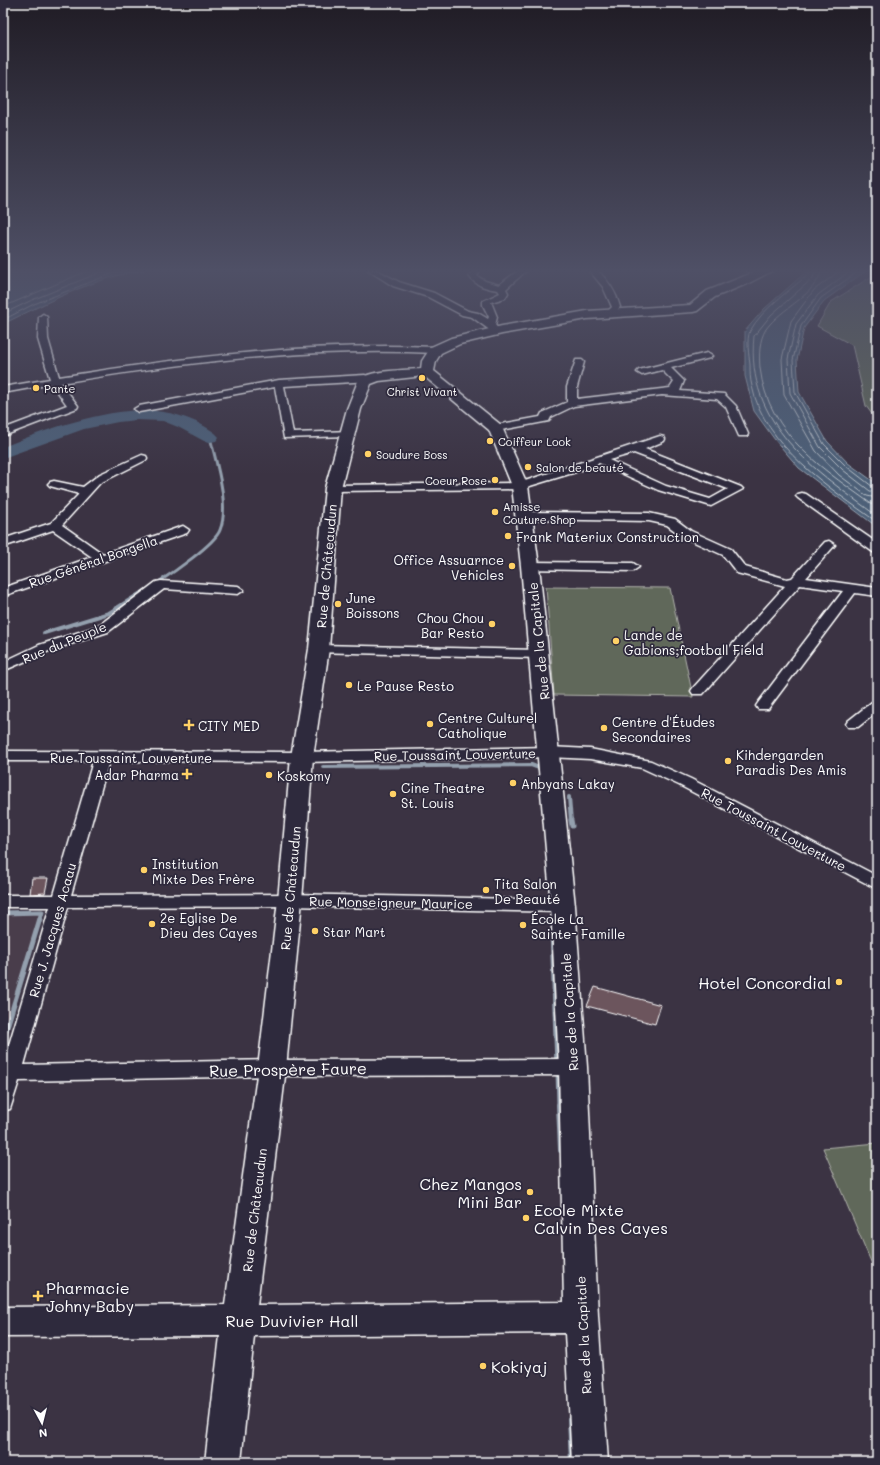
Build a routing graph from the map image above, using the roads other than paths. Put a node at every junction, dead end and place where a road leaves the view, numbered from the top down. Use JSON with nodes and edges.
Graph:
{"nodes":[{"id":1,"x":43,"y":338,"type":"edge"},
{"id":2,"x":463,"y":338,"type":"edge"},
{"id":3,"x":436,"y":350,"type":"junction"},
{"id":4,"x":707,"y":356,"type":"dead end"},
{"id":5,"x":578,"y":362,"type":"dead end"},
{"id":6,"x":664,"y":367,"type":"junction"},
{"id":7,"x":427,"y":372,"type":"junction"},
{"id":8,"x":642,"y":372,"type":"dead end"},
{"id":9,"x":55,"y":380,"type":"junction"},
{"id":10,"x":368,"y":380,"type":"junction"},
{"id":11,"x":279,"y":383,"type":"junction"},
{"id":12,"x":3,"y":390,"type":"edge"},
{"id":13,"x":665,"y":393,"type":"junction"},
{"id":14,"x":572,"y":403,"type":"junction"},
{"id":15,"x":139,"y":409,"type":"dead end"},
{"id":16,"x":496,"y":428,"type":"junction"},
{"id":17,"x":3,"y":433,"type":"edge"},
{"id":18,"x":348,"y":433,"type":"junction"},
{"id":19,"x":744,"y":434,"type":"dead end"},
{"id":20,"x":660,"y":439,"type":"dead end"},
{"id":21,"x":635,"y":449,"type":"junction"},
{"id":22,"x":142,"y":458,"type":"dead end"},
{"id":23,"x":599,"y":459,"type":"junction"},
{"id":24,"x":54,"y":484,"type":"dead end"},
{"id":25,"x":520,"y":486,"type":"junction"},
{"id":26,"x":333,"y":488,"type":"junction"},
{"id":27,"x":85,"y":492,"type":"junction"},
{"id":28,"x":802,"y":496,"type":"dead end"},
{"id":29,"x":524,"y":516,"type":"junction"},
{"id":30,"x":55,"y":526,"type":"junction"},
{"id":31,"x":183,"y":530,"type":"dead end"},
{"id":32,"x":3,"y":543,"type":"edge"},
{"id":33,"x":829,"y":545,"type":"dead end"},
{"id":34,"x":877,"y":550,"type":"edge"},
{"id":35,"x":101,"y":558,"type":"junction"},
{"id":36,"x":530,"y":566,"type":"junction"},
{"id":37,"x":633,"y":567,"type":"dead end"},
{"id":38,"x":797,"y":581,"type":"junction"},
{"id":39,"x":852,"y":587,"type":"junction"},
{"id":40,"x":238,"y":590,"type":"dead end"},
{"id":41,"x":3,"y":592,"type":"edge"},
{"id":42,"x":877,"y":592,"type":"edge"},
{"id":43,"x":319,"y":649,"type":"junction"},
{"id":44,"x":539,"y":654,"type":"junction"},
{"id":45,"x":3,"y":667,"type":"edge"},
{"id":46,"x":698,"y":691,"type":"dead end"},
{"id":47,"x":877,"y":705,"type":"edge"},
{"id":48,"x":763,"y":706,"type":"dead end"},
{"id":49,"x":853,"y":724,"type":"dead end"},
{"id":50,"x":549,"y":752,"type":"junction"},
{"id":51,"x":3,"y":756,"type":"edge"},
{"id":52,"x":102,"y":757,"type":"junction"},
{"id":53,"x":302,"y":757,"type":"junction"},
{"id":54,"x":877,"y":883,"type":"edge"},
{"id":55,"x":290,"y":900,"type":"junction"},
{"id":56,"x":3,"y":901,"type":"edge"},
{"id":57,"x":60,"y":901,"type":"junction"},
{"id":58,"x":562,"y":906,"type":"junction"},
{"id":59,"x":573,"y":1067,"type":"junction"},
{"id":60,"x":272,"y":1068,"type":"junction"},
{"id":61,"x":7,"y":1073,"type":"edge"},
{"id":62,"x":3,"y":1103,"type":"edge"},
{"id":63,"x":581,"y":1316,"type":"junction"},
{"id":64,"x":239,"y":1320,"type":"junction"},
{"id":65,"x":3,"y":1322,"type":"edge"},
{"id":66,"x":223,"y":1462,"type":"edge"},
{"id":67,"x":590,"y":1462,"type":"edge"}],
"edges":[{"from":1,"to":9,"type":"street"},
{"from":2,"to":3,"type":"street"},
{"from":3,"to":7,"type":"street"},
{"from":3,"to":9,"type":"street"},
{"from":4,"to":6,"type":"street"},
{"from":5,"to":14,"type":"street"},
{"from":6,"to":8,"type":"street"},
{"from":6,"to":13,"type":"street"},
{"from":7,"to":10,"type":"street"},
{"from":7,"to":16,"type":"street","name":"Rue de la Capitale"},
{"from":9,"to":12,"type":"street"},
{"from":9,"to":17,"type":"street"},
{"from":10,"to":11,"type":"street"},
{"from":10,"to":18,"type":"street","name":"Rue de Châteaudun"},
{"from":11,"to":15,"type":"street"},
{"from":11,"to":18,"type":"street"},
{"from":13,"to":14,"type":"street"},
{"from":13,"to":19,"type":"street"},
{"from":14,"to":16,"type":"street"},
{"from":16,"to":25,"type":"street","name":"Rue de la Capitale"},
{"from":18,"to":26,"type":"street","name":"Rue de Châteaudun"},
{"from":20,"to":21,"type":"street"},
{"from":21,"to":23,"type":"street"},
{"from":21,"to":23,"type":"street"},
{"from":22,"to":27,"type":"street"},
{"from":23,"to":25,"type":"street"},
{"from":24,"to":27,"type":"street"},
{"from":25,"to":26,"type":"street"},
{"from":25,"to":29,"type":"street","name":"Rue de la Capitale"},
{"from":26,"to":43,"type":"street","name":"Rue de Châteaudun"},
{"from":27,"to":30,"type":"street"},
{"from":28,"to":34,"type":"street"},
{"from":29,"to":36,"type":"street","name":"Rue de la Capitale"},
{"from":29,"to":38,"type":"street"},
{"from":30,"to":32,"type":"street"},
{"from":30,"to":35,"type":"street"},
{"from":31,"to":35,"type":"street","name":"Rue Général Borgella"},
{"from":33,"to":38,"type":"street"},
{"from":35,"to":41,"type":"street","name":"Rue Général Borgella"},
{"from":36,"to":37,"type":"street"},
{"from":36,"to":44,"type":"street","name":"Rue de la Capitale"},
{"from":38,"to":39,"type":"street"},
{"from":38,"to":46,"type":"street"},
{"from":39,"to":42,"type":"street"},
{"from":39,"to":48,"type":"street"},
{"from":40,"to":45,"type":"street","name":"Rue du Peuple"},
{"from":43,"to":44,"type":"street"},
{"from":43,"to":53,"type":"street","name":"Rue de Châteaudun"},
{"from":44,"to":50,"type":"street","name":"Rue de la Capitale"},
{"from":47,"to":49,"type":"street"},
{"from":50,"to":53,"type":"street","name":"Rue Toussaint Louverture"},
{"from":50,"to":54,"type":"street","name":"Rue Toussaint Louverture"},
{"from":50,"to":58,"type":"street","name":"Rue de la Capitale"},
{"from":51,"to":52,"type":"street","name":"Rue Toussaint Louverture"},
{"from":52,"to":53,"type":"street","name":"Rue Toussaint Louverture"},
{"from":52,"to":57,"type":"street","name":"Rue J. Jacques Acaau"},
{"from":53,"to":55,"type":"street","name":"Rue de Châteaudun"},
{"from":55,"to":57,"type":"street","name":"Rue Monseigneur Maurice"},
{"from":55,"to":58,"type":"street","name":"Rue Monseigneur Maurice"},
{"from":55,"to":60,"type":"street","name":"Rue de Châteaudun"},
{"from":56,"to":57,"type":"street","name":"Rue Monseigneur Maurice"},
{"from":57,"to":61,"type":"street","name":"Rue J. Jacques Acaau"},
{"from":58,"to":59,"type":"street","name":"Rue de la Capitale"},
{"from":59,"to":60,"type":"street","name":"Rue Prospère Faure"},
{"from":59,"to":63,"type":"street","name":"Rue de la Capitale"},
{"from":60,"to":61,"type":"street","name":"Rue Prospère Faure"},
{"from":60,"to":64,"type":"street","name":"Rue de Châteaudun"},
{"from":61,"to":62,"type":"street","name":"Rue J. Jacques Acaau"},
{"from":63,"to":64,"type":"street","name":"Rue Duvivier Hall"},
{"from":63,"to":67,"type":"street","name":"Rue de la Capitale"},
{"from":64,"to":65,"type":"street","name":"Rue Duvivier Hall"},
{"from":64,"to":66,"type":"street","name":"Rue de Châteaudun"}]}
